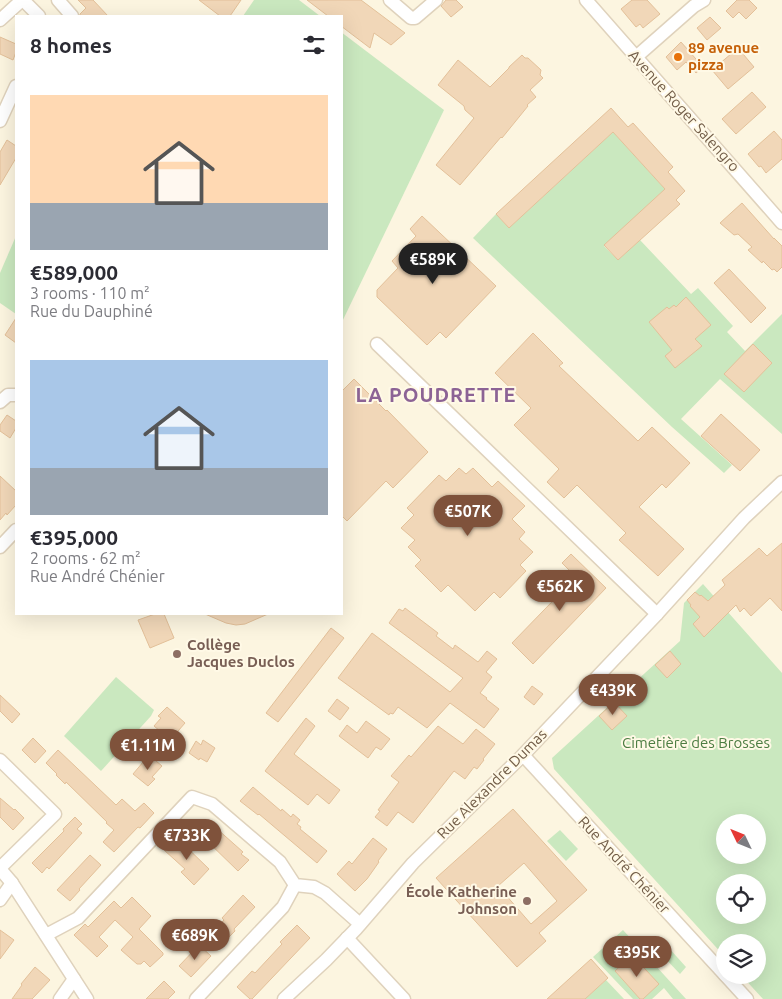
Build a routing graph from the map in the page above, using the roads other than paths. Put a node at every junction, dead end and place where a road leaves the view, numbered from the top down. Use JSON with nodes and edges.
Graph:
{"nodes":[{"id":1,"x":23,"y":0,"type":"edge"},
{"id":2,"x":58,"y":0,"type":"edge"},
{"id":3,"x":390,"y":0,"type":"edge"},
{"id":4,"x":436,"y":0,"type":"edge"},
{"id":5,"x":586,"y":0,"type":"edge"},
{"id":6,"x":704,"y":0,"type":"edge"},
{"id":7,"x":26,"y":15,"type":"edge"},
{"id":8,"x":38,"y":15,"type":"edge"},
{"id":9,"x":71,"y":15,"type":"edge"},
{"id":10,"x":0,"y":20,"type":"edge"},
{"id":11,"x":636,"y":57,"type":"junction"},
{"id":12,"x":15,"y":88,"type":"edge"},
{"id":13,"x":0,"y":121,"type":"edge"},
{"id":14,"x":782,"y":223,"type":"edge"},
{"id":15,"x":377,"y":344,"type":"dead end"},
{"id":16,"x":15,"y":395,"type":"edge"},
{"id":17,"x":0,"y":402,"type":"edge"},
{"id":18,"x":782,"y":482,"type":"edge"},
{"id":19,"x":15,"y":531,"type":"edge"},
{"id":20,"x":0,"y":547,"type":"edge"},
{"id":21,"x":657,"y":614,"type":"junction"},
{"id":22,"x":523,"y":755,"type":"junction"},
{"id":23,"x":0,"y":760,"type":"edge"},
{"id":24,"x":0,"y":869,"type":"edge"},
{"id":25,"x":12,"y":883,"type":"junction"},
{"id":26,"x":295,"y":885,"type":"junction"},
{"id":27,"x":0,"y":900,"type":"edge"},
{"id":28,"x":360,"y":924,"type":"junction"},
{"id":29,"x":46,"y":935,"type":"junction"},
{"id":30,"x":347,"y":938,"type":"junction"},
{"id":31,"x":716,"y":965,"type":"edge"},
{"id":32,"x":74,"y":979,"type":"junction"},
{"id":33,"x":733,"y":984,"type":"edge"},
{"id":34,"x":60,"y":999,"type":"edge"},
{"id":35,"x":87,"y":999,"type":"edge"},
{"id":36,"x":196,"y":999,"type":"edge"},
{"id":37,"x":284,"y":999,"type":"edge"},
{"id":38,"x":404,"y":999,"type":"edge"},
{"id":39,"x":747,"y":999,"type":"edge"}],
"edges":[{"from":1,"to":7,"type":"street"},
{"from":1,"to":8,"type":"street"},
{"from":1,"to":10,"type":"street"},
{"from":2,"to":9,"type":"street"},
{"from":3,"to":4,"type":"street"},
{"from":5,"to":11,"type":"street","name":"Avenue Roger Salengro"},
{"from":6,"to":11,"type":"street"},
{"from":11,"to":14,"type":"street","name":"Avenue Roger Salengro"},
{"from":12,"to":13,"type":"street"},
{"from":15,"to":21,"type":"street"},
{"from":16,"to":17,"type":"street"},
{"from":18,"to":21,"type":"street","name":"Rue Alexandre Dumas"},
{"from":19,"to":20,"type":"street"},
{"from":21,"to":22,"type":"street","name":"Rue Alexandre Dumas"},
{"from":22,"to":28,"type":"street","name":"Rue Alexandre Dumas"},
{"from":22,"to":31,"type":"street","name":"Rue André Chénier"},
{"from":23,"to":24,"type":"street"},
{"from":24,"to":25,"type":"street"},
{"from":25,"to":27,"type":"street"},
{"from":25,"to":29,"type":"street"},
{"from":26,"to":28,"type":"street"},
{"from":26,"to":29,"type":"street"},
{"from":26,"to":36,"type":"street"},
{"from":28,"to":30,"type":"street","name":"Rue Alexandre Dumas"},
{"from":29,"to":32,"type":"street"},
{"from":30,"to":37,"type":"street","name":"Rue Alexandre Dumas"},
{"from":30,"to":38,"type":"street"},
{"from":32,"to":34,"type":"street"},
{"from":32,"to":35,"type":"street"},
{"from":33,"to":39,"type":"street","name":"Rue André Chénier"}]}
